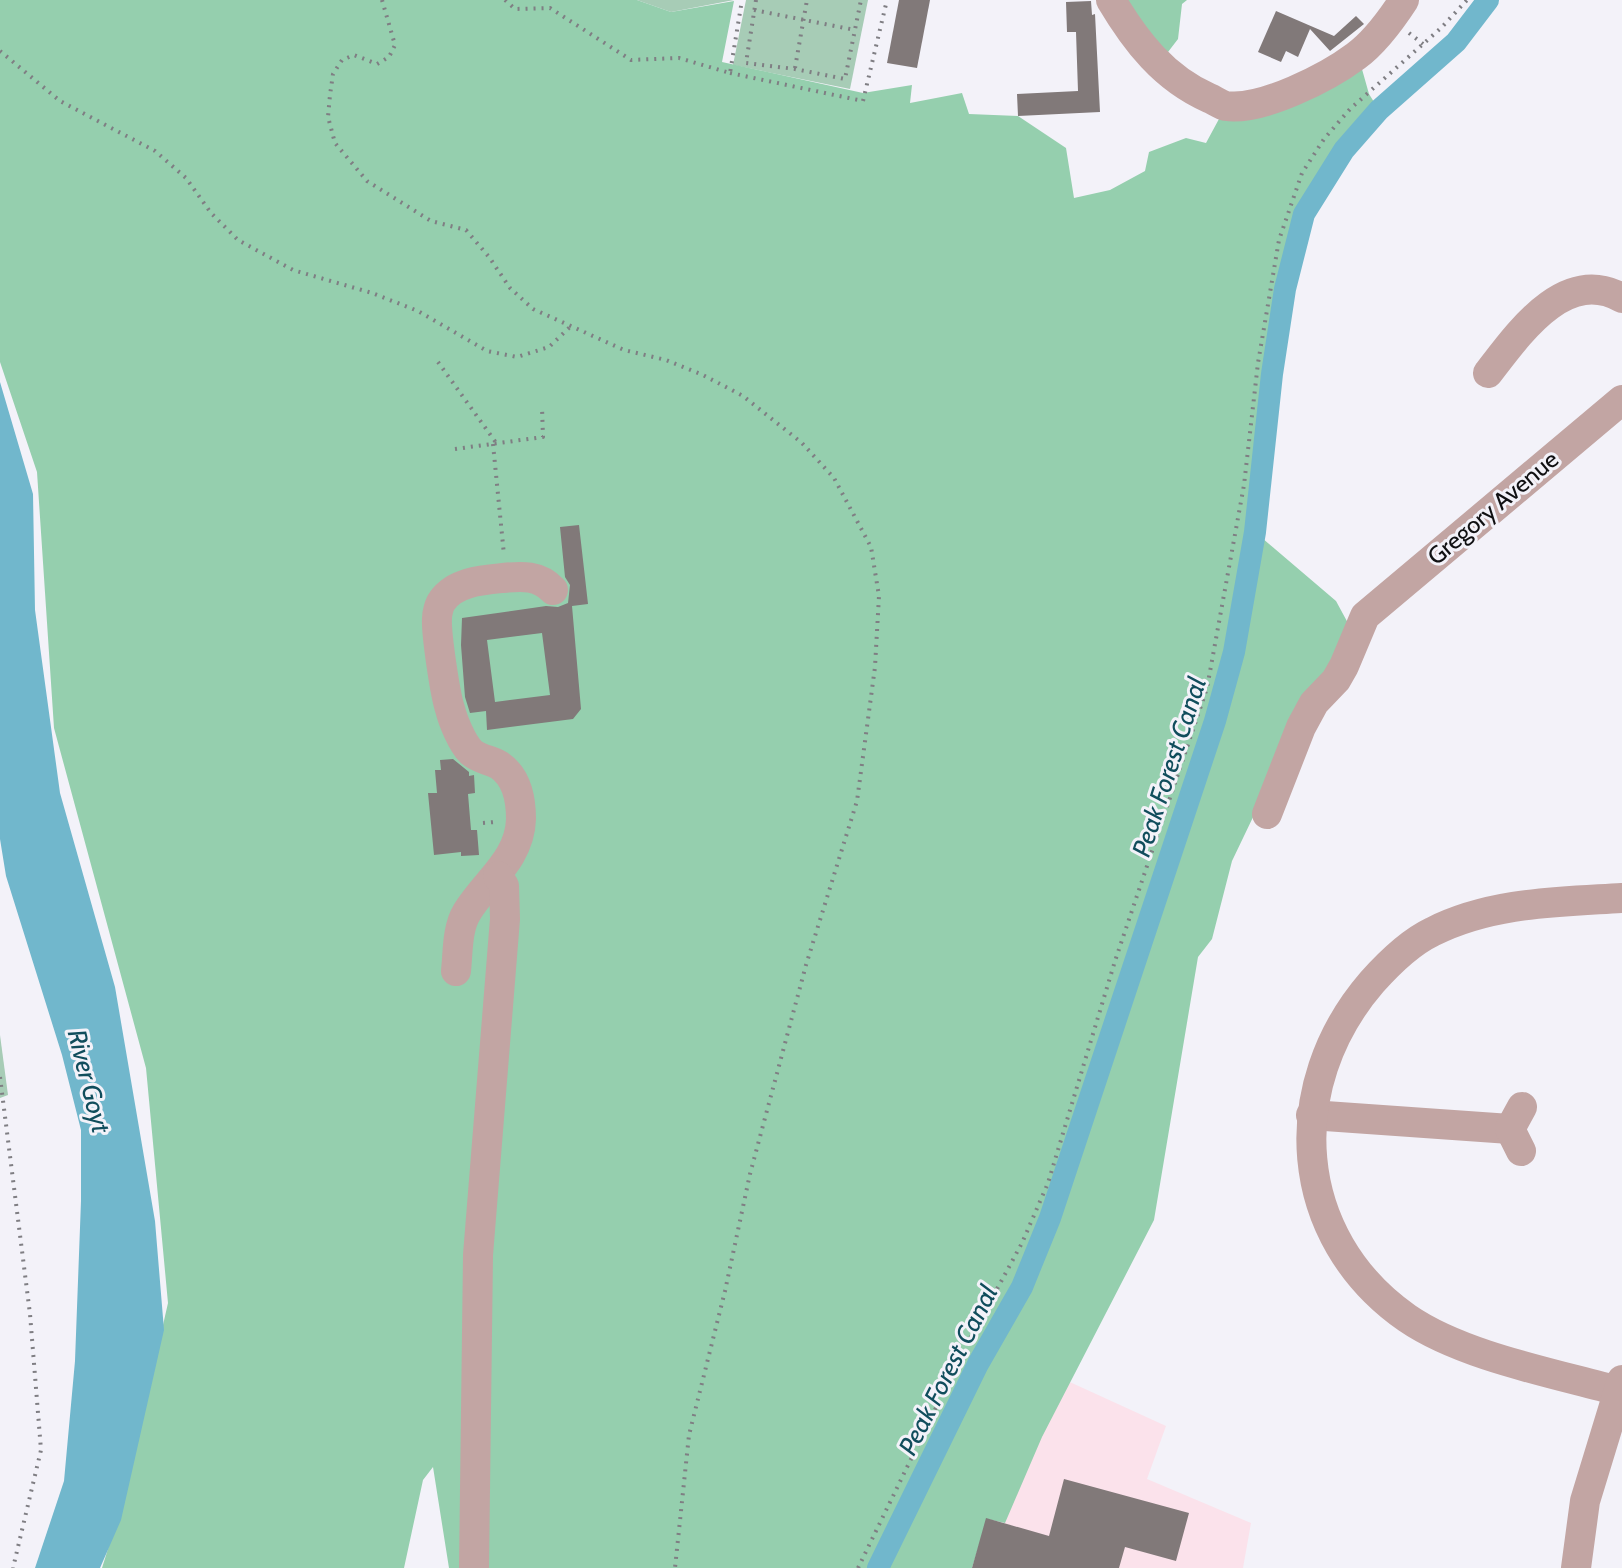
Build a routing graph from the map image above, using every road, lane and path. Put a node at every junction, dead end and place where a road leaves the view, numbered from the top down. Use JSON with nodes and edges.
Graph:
{"nodes":[{"id":1,"x":382,"y":0,"type":"edge"},
{"id":2,"x":505,"y":0,"type":"edge"},
{"id":3,"x":742,"y":0,"type":"edge"},
{"id":4,"x":756,"y":0,"type":"edge"},
{"id":5,"x":807,"y":0,"type":"edge"},
{"id":6,"x":861,"y":0,"type":"edge"},
{"id":7,"x":887,"y":0,"type":"edge"},
{"id":8,"x":1111,"y":0,"type":"edge"},
{"id":9,"x":1404,"y":0,"type":"edge"},
{"id":10,"x":1467,"y":0,"type":"edge"},
{"id":11,"x":754,"y":10,"type":"junction"},
{"id":12,"x":802,"y":21,"type":"junction"},
{"id":13,"x":855,"y":30,"type":"junction"},
{"id":14,"x":0,"y":51,"type":"edge"},
{"id":15,"x":795,"y":69,"type":"junction"},
{"id":16,"x":730,"y":73,"type":"junction"},
{"id":17,"x":1622,"y":298,"type":"edge"},
{"id":18,"x":571,"y":326,"type":"junction"},
{"id":19,"x":438,"y":362,"type":"dead end"},
{"id":20,"x":1488,"y":373,"type":"dead end"},
{"id":21,"x":1622,"y":400,"type":"edge"},
{"id":22,"x":542,"y":407,"type":"dead end"},
{"id":23,"x":495,"y":444,"type":"junction"},
{"id":24,"x":455,"y":449,"type":"dead end"},
{"id":25,"x":506,"y":578,"type":"junction"},
{"id":26,"x":553,"y":590,"type":"dead end"},
{"id":27,"x":1267,"y":814,"type":"dead end"},
{"id":28,"x":498,"y":876,"type":"junction"},
{"id":29,"x":1622,"y":898,"type":"edge"},
{"id":30,"x":456,"y":971,"type":"dead end"},
{"id":31,"x":0,"y":1077,"type":"edge"},
{"id":32,"x":1311,"y":1115,"type":"junction"},
{"id":33,"x":1517,"y":1129,"type":"dead end"},
{"id":34,"x":1620,"y":1385,"type":"edge"},
{"id":35,"x":13,"y":1568,"type":"edge"},
{"id":36,"x":474,"y":1568,"type":"edge"},
{"id":37,"x":675,"y":1568,"type":"edge"},
{"id":38,"x":858,"y":1568,"type":"edge"},
{"id":39,"x":1576,"y":1568,"type":"edge"}],
"edges":[{"from":1,"to":18,"type":"path"},
{"from":2,"to":16,"type":"path"},
{"from":3,"to":16,"type":"path"},
{"from":4,"to":11,"type":"path"},
{"from":5,"to":12,"type":"path"},
{"from":6,"to":13,"type":"path"},
{"from":7,"to":16,"type":"path"},
{"from":8,"to":9,"type":"street"},
{"from":10,"to":38,"type":"path"},
{"from":11,"to":12,"type":"path"},
{"from":11,"to":15,"type":"path"},
{"from":12,"to":13,"type":"path"},
{"from":12,"to":15,"type":"path"},
{"from":13,"to":15,"type":"path"},
{"from":14,"to":18,"type":"path"},
{"from":17,"to":20,"type":"street"},
{"from":18,"to":37,"type":"path"},
{"from":19,"to":23,"type":"path"},
{"from":21,"to":27,"type":"street","name":"Gregory Avenue"},
{"from":22,"to":23,"type":"path"},
{"from":23,"to":24,"type":"path"},
{"from":23,"to":25,"type":"path"},
{"from":25,"to":26,"type":"street"},
{"from":25,"to":28,"type":"street"},
{"from":28,"to":30,"type":"street"},
{"from":28,"to":36,"type":"street"},
{"from":29,"to":32,"type":"street"},
{"from":31,"to":35,"type":"path"},
{"from":32,"to":33,"type":"street"},
{"from":32,"to":34,"type":"street"},
{"from":34,"to":39,"type":"street"}]}
